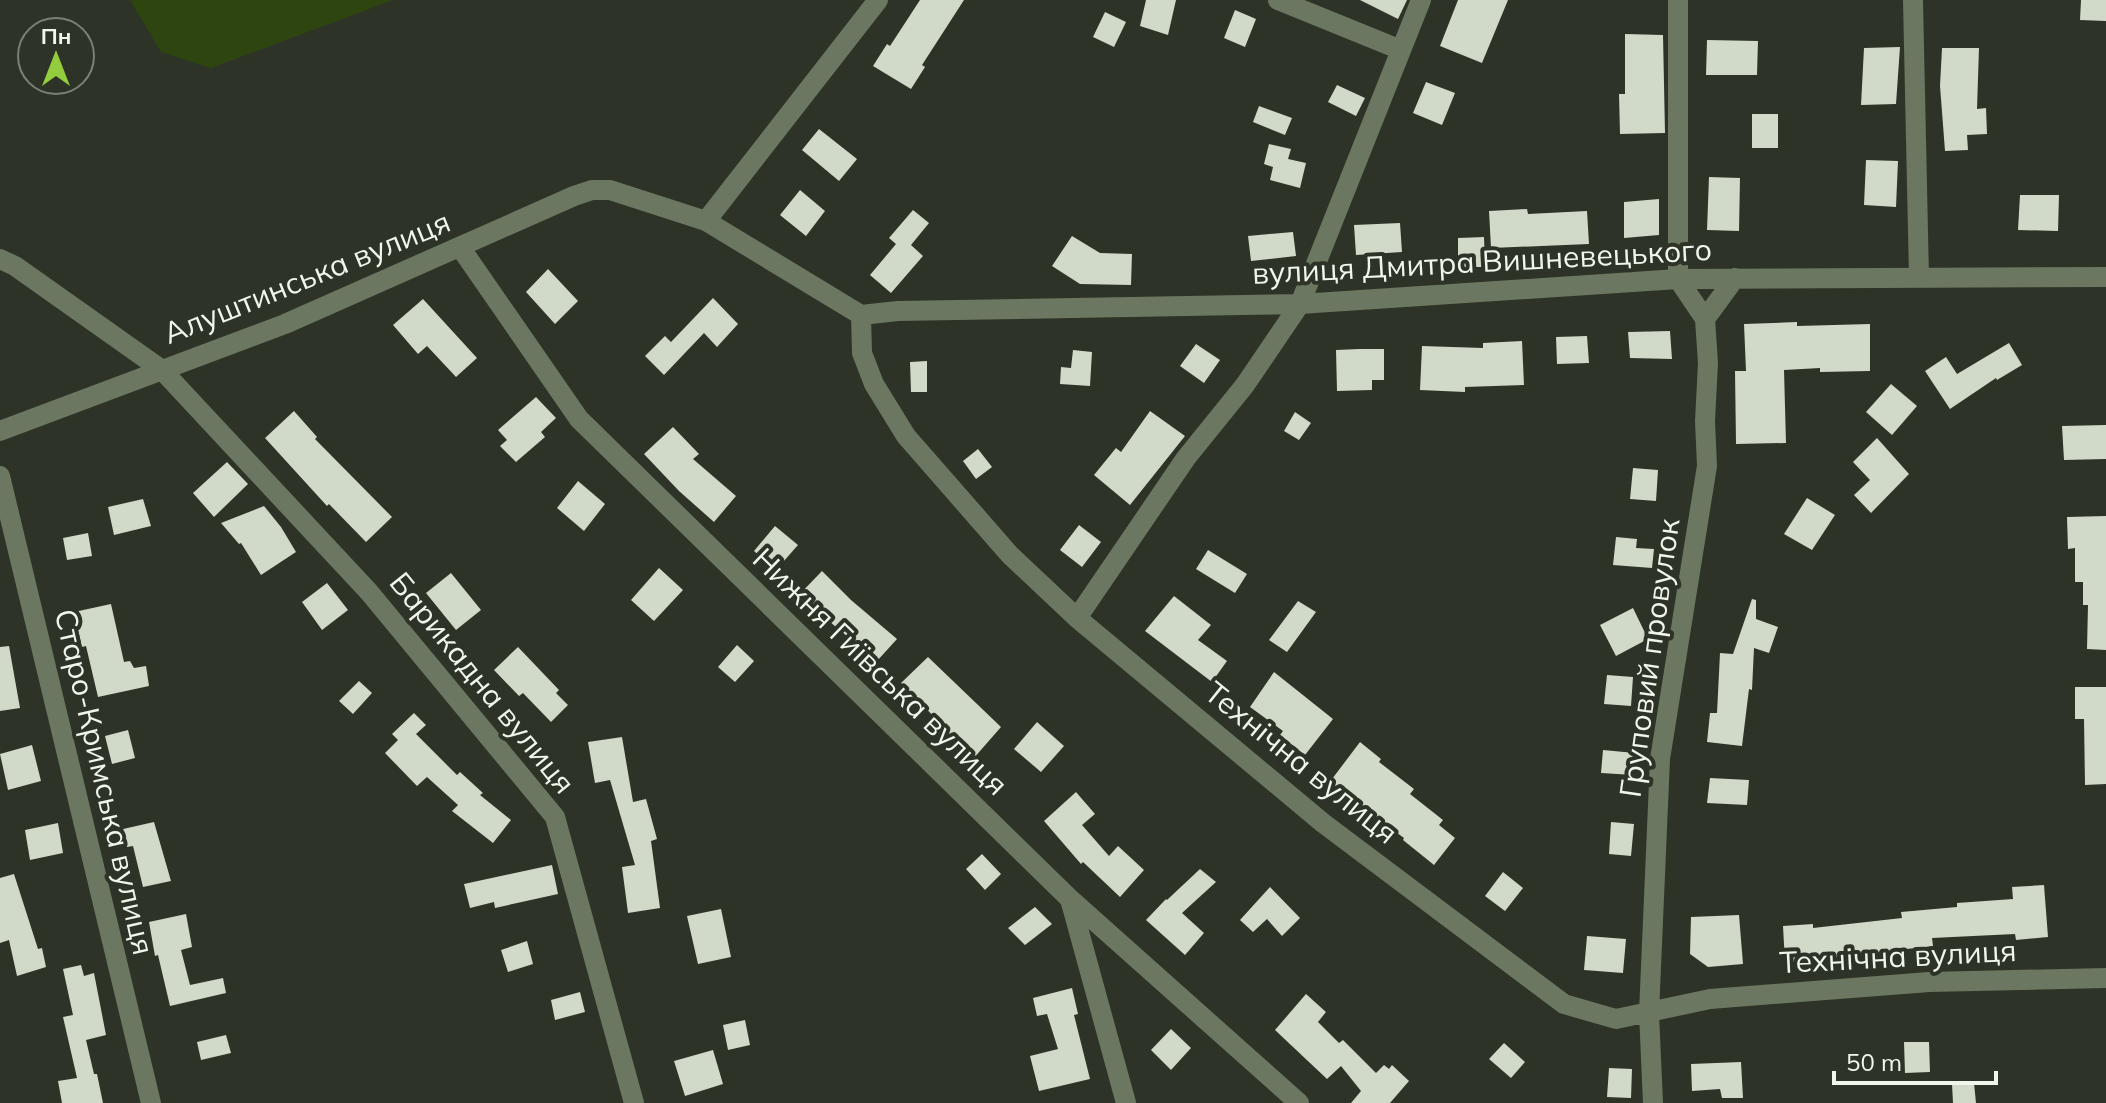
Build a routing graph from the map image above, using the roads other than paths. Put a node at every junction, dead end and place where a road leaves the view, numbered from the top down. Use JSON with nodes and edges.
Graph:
{"nodes":[{"id":1,"x":878,"y":0,"type":"edge"},
{"id":2,"x":1278,"y":0,"type":"edge"},
{"id":3,"x":1421,"y":0,"type":"edge"},
{"id":4,"x":1678,"y":0,"type":"edge"},
{"id":5,"x":1913,"y":0,"type":"edge"},
{"id":6,"x":1401,"y":50,"type":"junction"},
{"id":7,"x":706,"y":221,"type":"junction"},
{"id":8,"x":460,"y":247,"type":"junction"},
{"id":9,"x":0,"y":259,"type":"edge"},
{"id":10,"x":2106,"y":277,"type":"edge"},
{"id":11,"x":1735,"y":278,"type":"junction"},
{"id":12,"x":1919,"y":278,"type":"junction"},
{"id":13,"x":1678,"y":279,"type":"junction"},
{"id":14,"x":1300,"y":304,"type":"junction"},
{"id":15,"x":861,"y":315,"type":"junction"},
{"id":16,"x":1705,"y":319,"type":"junction"},
{"id":17,"x":162,"y":370,"type":"junction"},
{"id":18,"x":0,"y":431,"type":"edge"},
{"id":19,"x":0,"y":476,"type":"edge"},
{"id":20,"x":1077,"y":618,"type":"junction"},
{"id":21,"x":1069,"y":898,"type":"junction"},
{"id":22,"x":2106,"y":978,"type":"edge"},
{"id":23,"x":1649,"y":1013,"type":"junction"},
{"id":24,"x":151,"y":1103,"type":"edge"},
{"id":25,"x":634,"y":1103,"type":"edge"},
{"id":26,"x":1126,"y":1103,"type":"edge"},
{"id":27,"x":1299,"y":1103,"type":"edge"},
{"id":28,"x":1653,"y":1103,"type":"edge"}],
"edges":[{"from":1,"to":7,"type":"street"},
{"from":2,"to":6,"type":"street"},
{"from":3,"to":6,"type":"street"},
{"from":4,"to":13,"type":"street"},
{"from":5,"to":12,"type":"street"},
{"from":6,"to":14,"type":"street"},
{"from":7,"to":8,"type":"street","name":"Алуштинська вулиця"},
{"from":7,"to":15,"type":"street"},
{"from":8,"to":17,"type":"street","name":"Алуштинська вулиця"},
{"from":8,"to":21,"type":"street","name":"Нижня Гиївська вулиця"},
{"from":9,"to":17,"type":"street","name":"Барикадна вулиця"},
{"from":10,"to":12,"type":"street","name":"вулиця Дмитра Вишневецького"},
{"from":11,"to":12,"type":"street","name":"вулиця Дмитра Вишневецького"},
{"from":11,"to":13,"type":"street","name":"вулиця Дмитра Вишневецького"},
{"from":11,"to":16,"type":"street"},
{"from":13,"to":14,"type":"street","name":"вулиця Дмитра Вишневецького"},
{"from":13,"to":16,"type":"street"},
{"from":14,"to":15,"type":"street","name":"вулиця Дмитра Вишневецького"},
{"from":14,"to":20,"type":"street"},
{"from":15,"to":20,"type":"street","name":"Технічна вулиця"},
{"from":16,"to":23,"type":"street","name":"Груповий провулок"},
{"from":17,"to":18,"type":"street","name":"Алуштинська вулиця"},
{"from":17,"to":25,"type":"street","name":"Барикадна вулиця"},
{"from":19,"to":24,"type":"street","name":"Старо-Кримська вулиця"},
{"from":20,"to":23,"type":"street","name":"Технічна вулиця"},
{"from":21,"to":26,"type":"street"},
{"from":21,"to":27,"type":"street","name":"Нижня Гиївська вулиця"},
{"from":22,"to":23,"type":"street","name":"Технічна вулиця"},
{"from":23,"to":28,"type":"street","name":"Груповий провулок"}]}
